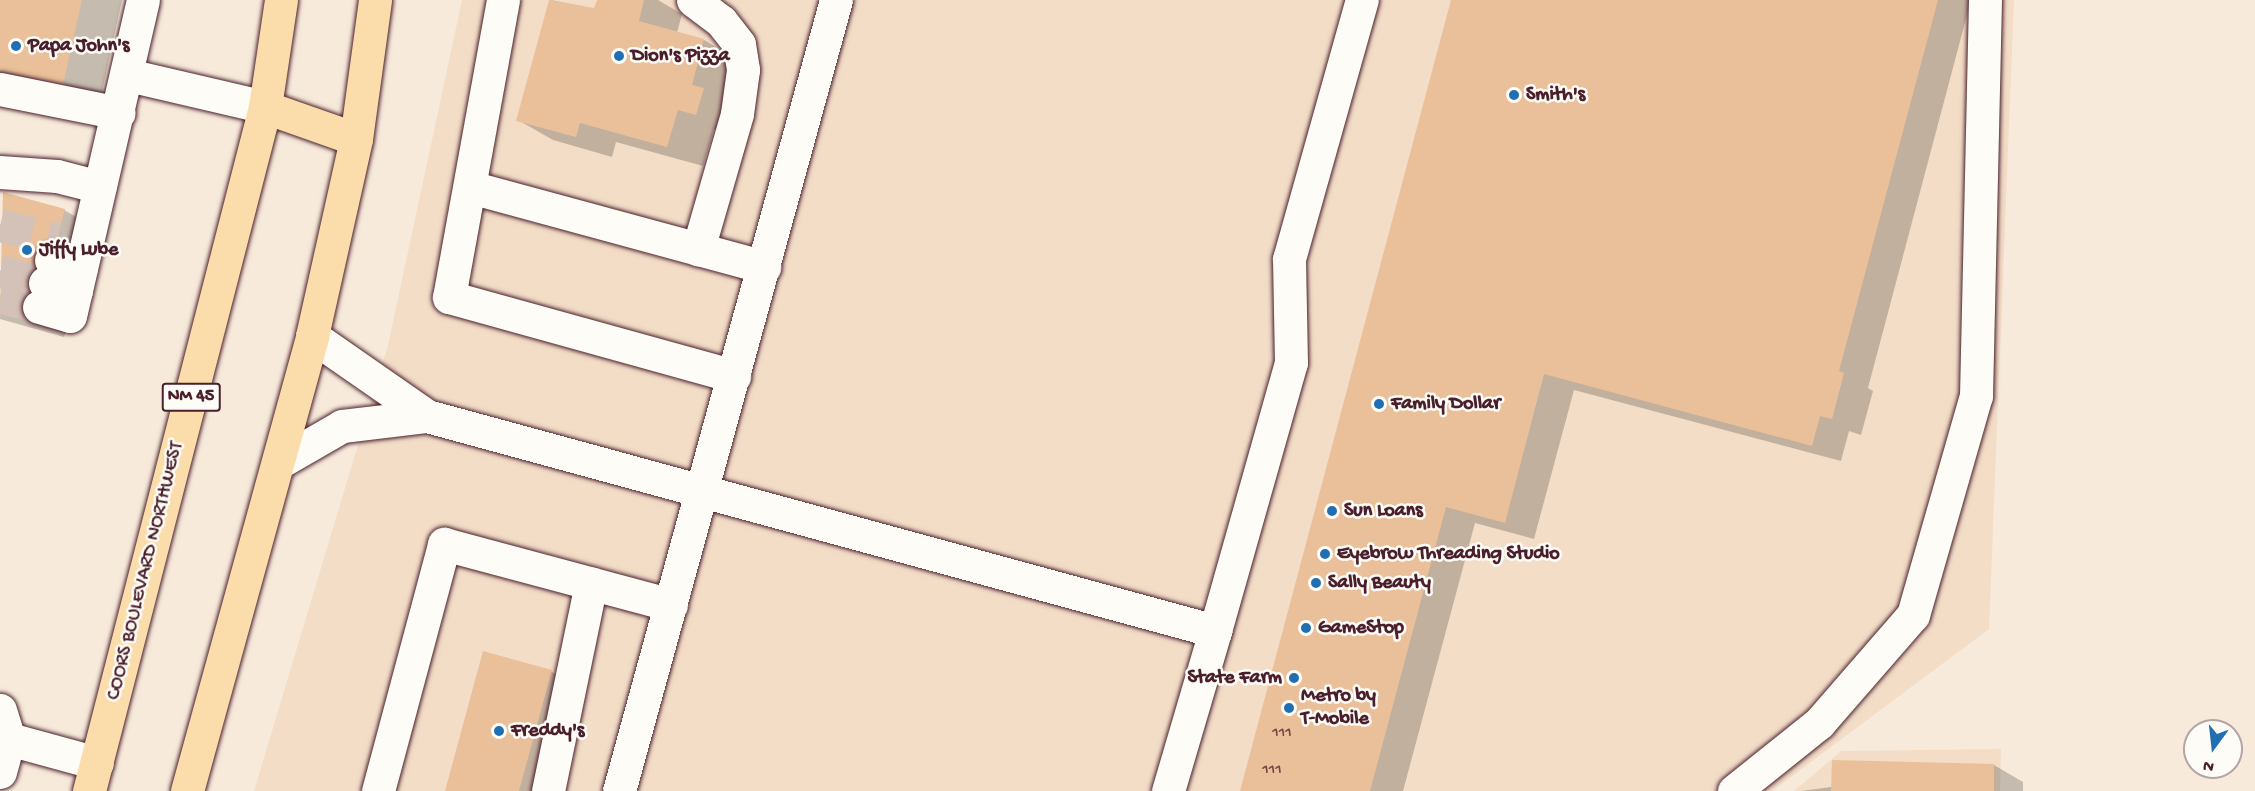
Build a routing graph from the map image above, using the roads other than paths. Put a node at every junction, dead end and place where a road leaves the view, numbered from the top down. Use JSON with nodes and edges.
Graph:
{"nodes":[{"id":1,"x":143,"y":0,"type":"edge"},
{"id":2,"x":281,"y":0,"type":"edge"},
{"id":3,"x":375,"y":0,"type":"edge"},
{"id":4,"x":503,"y":0,"type":"edge"},
{"id":5,"x":693,"y":0,"type":"edge"},
{"id":6,"x":836,"y":0,"type":"edge"},
{"id":7,"x":1362,"y":0,"type":"edge"},
{"id":8,"x":1985,"y":0,"type":"edge"},
{"id":9,"x":128,"y":75,"type":"junction"},
{"id":10,"x":0,"y":89,"type":"edge"},
{"id":11,"x":265,"y":107,"type":"junction"},
{"id":12,"x":118,"y":113,"type":"junction"},
{"id":13,"x":356,"y":139,"type":"junction"},
{"id":14,"x":0,"y":172,"type":"edge"},
{"id":15,"x":100,"y":187,"type":"junction"},
{"id":16,"x":470,"y":187,"type":"junction"},
{"id":17,"x":698,"y":249,"type":"junction"},
{"id":18,"x":764,"y":267,"type":"junction"},
{"id":19,"x":62,"y":271,"type":"dead end"},
{"id":20,"x":312,"y":336,"type":"junction"},
{"id":21,"x":734,"y":376,"type":"junction"},
{"id":22,"x":427,"y":416,"type":"junction"},
{"id":23,"x":278,"y":464,"type":"junction"},
{"id":24,"x":702,"y":495,"type":"junction"},
{"id":25,"x":591,"y":583,"type":"junction"},
{"id":26,"x":671,"y":605,"type":"junction"},
{"id":27,"x":1215,"y":631,"type":"junction"},
{"id":28,"x":3,"y":729,"type":"edge"},
{"id":29,"x":0,"y":772,"type":"edge"},
{"id":30,"x":93,"y":777,"type":"edge"},
{"id":31,"x":187,"y":791,"type":"edge"},
{"id":32,"x":378,"y":791,"type":"edge"},
{"id":33,"x":548,"y":791,"type":"edge"},
{"id":34,"x":619,"y":791,"type":"edge"},
{"id":35,"x":1168,"y":791,"type":"edge"},
{"id":36,"x":1734,"y":791,"type":"edge"}],
"edges":[{"from":1,"to":9,"type":"lane"},
{"from":2,"to":11,"type":"main road","name":"COORS BOULEVARD NORTHWEST","number":"NM 45"},
{"from":3,"to":13,"type":"main road"},
{"from":4,"to":16,"type":"lane"},
{"from":5,"to":17,"type":"lane"},
{"from":6,"to":18,"type":"lane"},
{"from":7,"to":27,"type":"lane"},
{"from":8,"to":36,"type":"lane"},
{"from":9,"to":11,"type":"lane"},
{"from":9,"to":12,"type":"lane"},
{"from":10,"to":12,"type":"lane"},
{"from":11,"to":13,"type":"main road"},
{"from":11,"to":30,"type":"main road","name":"COORS BOULEVARD NORTHWEST","number":"NM 45"},
{"from":12,"to":15,"type":"lane"},
{"from":13,"to":20,"type":"main road"},
{"from":14,"to":15,"type":"lane"},
{"from":15,"to":19,"type":"lane"},
{"from":16,"to":17,"type":"lane"},
{"from":16,"to":21,"type":"lane"},
{"from":17,"to":18,"type":"lane"},
{"from":18,"to":21,"type":"lane"},
{"from":20,"to":22,"type":"lane"},
{"from":20,"to":23,"type":"main road"},
{"from":21,"to":24,"type":"lane"},
{"from":22,"to":23,"type":"lane"},
{"from":22,"to":24,"type":"lane"},
{"from":23,"to":31,"type":"main road"},
{"from":24,"to":26,"type":"lane"},
{"from":24,"to":27,"type":"lane"},
{"from":25,"to":26,"type":"lane"},
{"from":25,"to":32,"type":"lane"},
{"from":25,"to":33,"type":"lane"},
{"from":26,"to":34,"type":"lane"},
{"from":27,"to":35,"type":"lane"},
{"from":28,"to":29,"type":"lane"},
{"from":28,"to":30,"type":"lane"}]}
